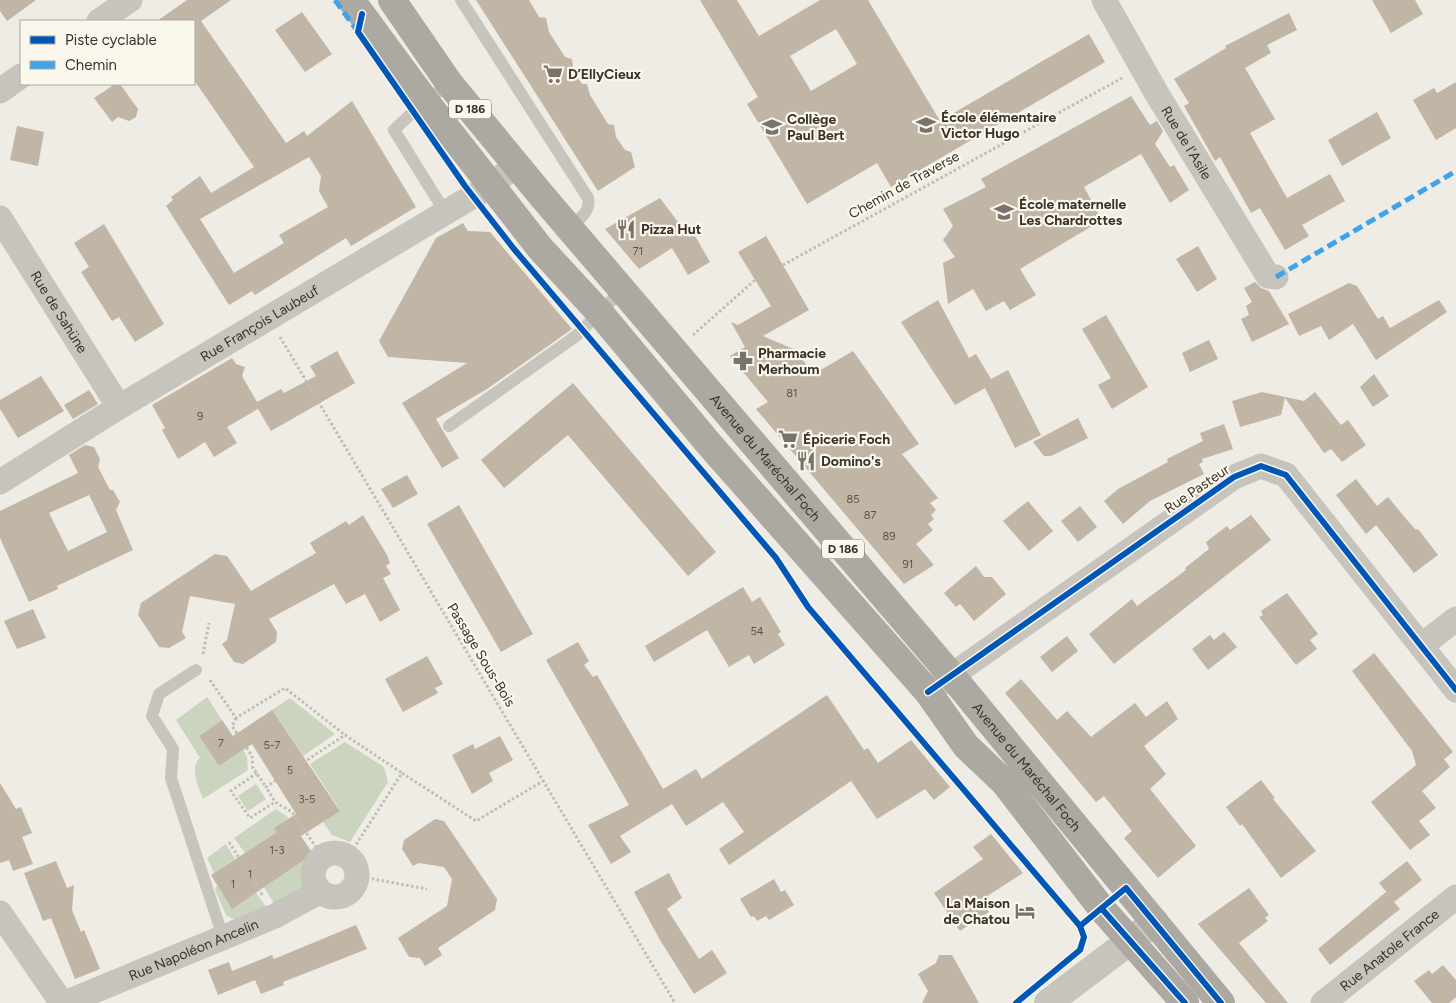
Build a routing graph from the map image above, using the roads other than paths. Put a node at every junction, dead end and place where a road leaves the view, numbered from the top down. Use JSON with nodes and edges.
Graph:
{"nodes":[{"id":1,"x":130,"y":0,"type":"edge"},
{"id":2,"x":351,"y":0,"type":"edge"},
{"id":3,"x":392,"y":0,"type":"edge"},
{"id":4,"x":461,"y":0,"type":"edge"},
{"id":5,"x":1104,"y":0,"type":"edge"},
{"id":6,"x":100,"y":20,"type":"edge"},
{"id":7,"x":20,"y":77,"type":"edge"},
{"id":8,"x":449,"y":83,"type":"junction"},
{"id":9,"x":0,"y":91,"type":"edge"},
{"id":10,"x":426,"y":102,"type":"junction"},
{"id":11,"x":517,"y":164,"type":"junction"},
{"id":12,"x":491,"y":185,"type":"junction"},
{"id":13,"x":445,"y":212,"type":"junction"},
{"id":14,"x":0,"y":218,"type":"edge"},
{"id":15,"x":569,"y":228,"type":"junction"},
{"id":16,"x":1276,"y":277,"type":"dead end"},
{"id":17,"x":623,"y":289,"type":"junction"},
{"id":18,"x":599,"y":312,"type":"junction"},
{"id":19,"x":119,"y":407,"type":"junction"},
{"id":20,"x":449,"y":426,"type":"dead end"},
{"id":21,"x":0,"y":482,"type":"edge"},
{"id":22,"x":1456,"y":619,"type":"edge"},
{"id":23,"x":1421,"y":646,"type":"junction"},
{"id":24,"x":198,"y":669,"type":"road end"},
{"id":25,"x":951,"y":675,"type":"junction"},
{"id":26,"x":1456,"y":690,"type":"edge"},
{"id":27,"x":928,"y":692,"type":"junction"},
{"id":28,"x":319,"y":892,"type":"junction"},
{"id":29,"x":1456,"y":897,"type":"edge"},
{"id":30,"x":0,"y":913,"type":"edge"},
{"id":31,"x":1155,"y":922,"type":"junction"},
{"id":32,"x":223,"y":937,"type":"junction"},
{"id":33,"x":1131,"y":941,"type":"junction"},
{"id":34,"x":1201,"y":981,"type":"junction"},
{"id":35,"x":64,"y":1003,"type":"edge"},
{"id":36,"x":1048,"y":1003,"type":"edge"},
{"id":37,"x":1185,"y":1003,"type":"edge"},
{"id":38,"x":1222,"y":1003,"type":"edge"},
{"id":39,"x":1323,"y":1003,"type":"edge"}],
"edges":[{"from":1,"to":6,"type":"street"},
{"from":2,"to":10,"type":"main road","name":"Avenue du Maréchal Foch","number":"D 186"},
{"from":3,"to":8,"type":"main road","name":"Avenue du Maréchal Foch","number":"D 186"},
{"from":4,"to":15,"type":"lane"},
{"from":5,"to":16,"type":"street","name":"Rue de l'Asile"},
{"from":7,"to":9,"type":"street"},
{"from":8,"to":10,"type":"lane"},
{"from":8,"to":11,"type":"main road","name":"Avenue du Maréchal Foch","number":"D 186"},
{"from":10,"to":12,"type":"main road","name":"Avenue du Maréchal Foch","number":"D 186"},
{"from":10,"to":13,"type":"lane"},
{"from":11,"to":12,"type":"street","name":"Rue François Laubeuf"},
{"from":11,"to":15,"type":"main road","name":"Avenue du Maréchal Foch","number":"D 186"},
{"from":12,"to":13,"type":"street","name":"Rue François Laubeuf"},
{"from":12,"to":18,"type":"main road","name":"Avenue du Maréchal Foch","number":"D 186"},
{"from":13,"to":19,"type":"street","name":"Rue François Laubeuf"},
{"from":14,"to":19,"type":"street","name":"Rue de Sahüne"},
{"from":15,"to":17,"type":"main road","name":"Avenue du Maréchal Foch","number":"D 186"},
{"from":17,"to":18,"type":"lane"},
{"from":17,"to":25,"type":"main road","name":"Avenue du Maréchal Foch","number":"D 186"},
{"from":18,"to":20,"type":"lane"},
{"from":18,"to":27,"type":"main road","name":"Avenue du Maréchal Foch","number":"D 186"},
{"from":19,"to":21,"type":"street","name":"Rue François Laubeuf"},
{"from":22,"to":23,"type":"street"},
{"from":23,"to":25,"type":"street","name":"Rue Pasteur"},
{"from":23,"to":26,"type":"street","name":"Rue Pasteur"},
{"from":24,"to":32,"type":"lane"},
{"from":25,"to":27,"type":"street","name":"Rue Pasteur"},
{"from":25,"to":31,"type":"main road","name":"Avenue du Maréchal Foch","number":"D 186"},
{"from":27,"to":33,"type":"main road","name":"Avenue du Maréchal Foch","number":"D 186"},
{"from":28,"to":28,"type":"street"},
{"from":28,"to":32,"type":"street","name":"Rue Napoléon Ancelin"},
{"from":29,"to":39,"type":"street","name":"Rue Anatole France"},
{"from":30,"to":35,"type":"street"},
{"from":31,"to":33,"type":"street"},
{"from":31,"to":34,"type":"main road","name":"Avenue du Maréchal Foch","number":"D 186"},
{"from":32,"to":35,"type":"street","name":"Rue Napoléon Ancelin"},
{"from":33,"to":34,"type":"main road","number":"D 186"},
{"from":33,"to":36,"type":"street"},
{"from":33,"to":37,"type":"main road","number":"D 186"},
{"from":34,"to":38,"type":"main road","name":"Avenue du Maréchal Foch","number":"D 186"}]}
